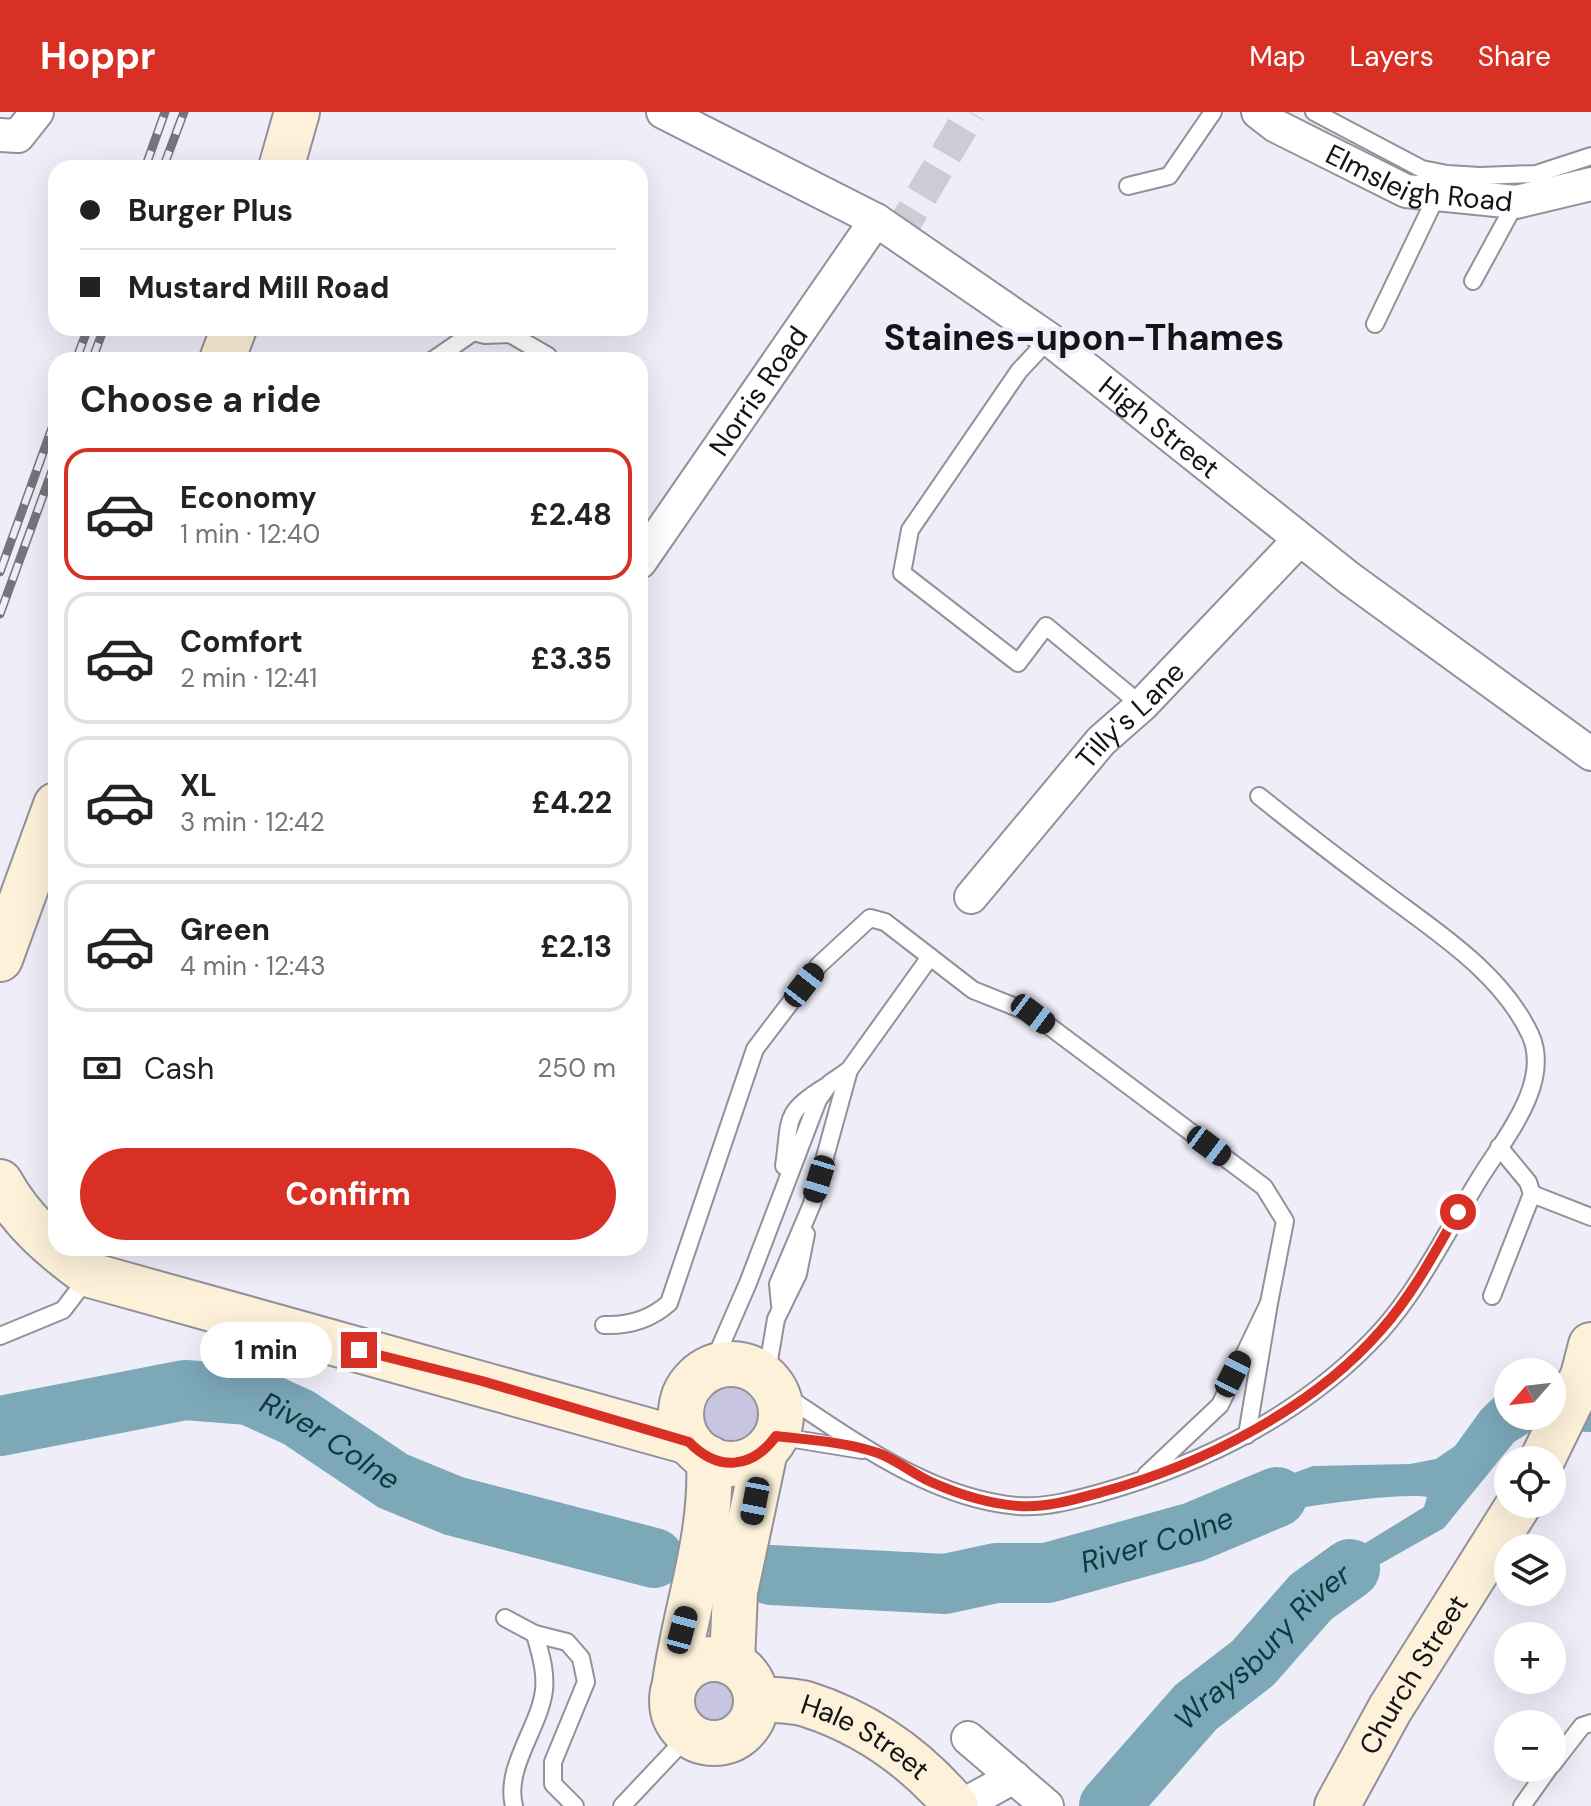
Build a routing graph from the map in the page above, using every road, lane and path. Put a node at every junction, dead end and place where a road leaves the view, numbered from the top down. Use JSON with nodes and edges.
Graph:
{"nodes":[{"id":1,"x":297,"y":112,"type":"edge"},
{"id":2,"x":663,"y":112,"type":"edge"},
{"id":3,"x":1213,"y":112,"type":"edge"},
{"id":4,"x":1257,"y":112,"type":"edge"},
{"id":5,"x":1314,"y":112,"type":"edge"},
{"id":6,"x":1591,"y":156,"type":"edge"},
{"id":7,"x":283,"y":160,"type":"edge"},
{"id":8,"x":1591,"y":184,"type":"edge"},
{"id":9,"x":1128,"y":186,"type":"dead end"},
{"id":10,"x":1437,"y":195,"type":"junction"},
{"id":11,"x":1516,"y":202,"type":"junction"},
{"id":12,"x":876,"y":220,"type":"junction"},
{"id":13,"x":1473,"y":281,"type":"dead end"},
{"id":14,"x":1375,"y":324,"type":"dead end"},
{"id":15,"x":459,"y":336,"type":"edge"},
{"id":16,"x":513,"y":336,"type":"edge"},
{"id":17,"x":1049,"y":339,"type":"junction"},
{"id":18,"x":442,"y":352,"type":"edge"},
{"id":19,"x":541,"y":352,"type":"edge"},
{"id":20,"x":1299,"y":540,"type":"junction"},
{"id":21,"x":648,"y":550,"type":"edge"},
{"id":22,"x":1146,"y":708,"type":"junction"},
{"id":23,"x":1591,"y":754,"type":"edge"},
{"id":24,"x":1259,"y":796,"type":"dead end"},
{"id":25,"x":48,"y":827,"type":"edge"},
{"id":26,"x":971,"y":897,"type":"dead end"},
{"id":27,"x":930,"y":957,"type":"junction"},
{"id":28,"x":0,"y":959,"type":"edge"},
{"id":29,"x":849,"y":1070,"type":"junction"},
{"id":30,"x":1499,"y":1147,"type":"junction"},
{"id":31,"x":0,"y":1182,"type":"edge"},
{"id":32,"x":1532,"y":1194,"type":"junction"},
{"id":33,"x":1591,"y":1217,"type":"edge"},
{"id":34,"x":48,"y":1240,"type":"edge"},
{"id":35,"x":67,"y":1256,"type":"edge"},
{"id":36,"x":90,"y":1275,"type":"junction"},
{"id":37,"x":1492,"y":1296,"type":"dead end"},
{"id":38,"x":1269,"y":1303,"type":"junction"},
{"id":39,"x":604,"y":1325,"type":"dead end"},
{"id":40,"x":0,"y":1326,"type":"edge"},
{"id":41,"x":18,"y":1331,"type":"junction"},
{"id":42,"x":0,"y":1336,"type":"edge"},
{"id":43,"x":1587,"y":1360,"type":"edge"},
{"id":44,"x":699,"y":1380,"type":"junction"},
{"id":45,"x":770,"y":1384,"type":"junction"},
{"id":46,"x":569,"y":1406,"type":"junction"},
{"id":47,"x":1247,"y":1435,"type":"junction"},
{"id":48,"x":770,"y":1444,"type":"junction"},
{"id":49,"x":1550,"y":1445,"type":"edge"},
{"id":50,"x":699,"y":1450,"type":"junction"},
{"id":51,"x":879,"y":1453,"type":"junction"},
{"id":52,"x":1139,"y":1482,"type":"junction"},
{"id":53,"x":1510,"y":1518,"type":"edge"},
{"id":54,"x":505,"y":1618,"type":"dead end"},
{"id":55,"x":535,"y":1634,"type":"junction"},
{"id":56,"x":732,"y":1662,"type":"junction"},
{"id":57,"x":675,"y":1683,"type":"junction"},
{"id":58,"x":756,"y":1699,"type":"junction"},
{"id":59,"x":1591,"y":1723,"type":"edge"},
{"id":60,"x":689,"y":1735,"type":"junction"},
{"id":61,"x":968,"y":1738,"type":"dead end"},
{"id":62,"x":1566,"y":1747,"type":"edge"},
{"id":63,"x":1014,"y":1777,"type":"junction"},
{"id":64,"x":1539,"y":1782,"type":"edge"},
{"id":65,"x":514,"y":1806,"type":"edge"},
{"id":66,"x":575,"y":1806,"type":"edge"},
{"id":67,"x":622,"y":1806,"type":"edge"},
{"id":68,"x":958,"y":1806,"type":"edge"},
{"id":69,"x":1047,"y":1806,"type":"edge"},
{"id":70,"x":1337,"y":1806,"type":"edge"},
{"id":71,"x":1522,"y":1806,"type":"edge"}],
"edges":[{"from":1,"to":7,"type":"street"},
{"from":2,"to":12,"type":"street","name":"High Street"},
{"from":3,"to":9,"type":"lane"},
{"from":4,"to":10,"type":"street","name":"Elmsleigh Road"},
{"from":5,"to":6,"type":"lane"},
{"from":8,"to":11,"type":"street","name":"Elmsleigh Road"},
{"from":10,"to":11,"type":"street","name":"Elmsleigh Road"},
{"from":10,"to":14,"type":"lane"},
{"from":11,"to":13,"type":"lane"},
{"from":12,"to":17,"type":"street","name":"High Street"},
{"from":12,"to":21,"type":"street","name":"Norris Road"},
{"from":15,"to":18,"type":"lane"},
{"from":16,"to":19,"type":"lane"},
{"from":17,"to":20,"type":"street","name":"High Street"},
{"from":17,"to":22,"type":"lane"},
{"from":20,"to":22,"type":"street","name":"Tilly's Lane"},
{"from":20,"to":23,"type":"street","name":"High Street"},
{"from":22,"to":26,"type":"street","name":"Tilly's Lane"},
{"from":24,"to":30,"type":"lane"},
{"from":25,"to":28,"type":"street"},
{"from":27,"to":29,"type":"lane"},
{"from":27,"to":38,"type":"lane"},
{"from":27,"to":39,"type":"lane"},
{"from":29,"to":44,"type":"lane"},
{"from":29,"to":45,"type":"lane"},
{"from":30,"to":32,"type":"lane"},
{"from":30,"to":47,"type":"lane"},
{"from":31,"to":34,"type":"street"},
{"from":32,"to":33,"type":"lane"},
{"from":32,"to":37,"type":"lane"},
{"from":35,"to":36,"type":"street"},
{"from":36,"to":41,"type":"lane"},
{"from":36,"to":46,"type":"street"},
{"from":38,"to":47,"type":"lane"},
{"from":38,"to":52,"type":"lane"},
{"from":40,"to":41,"type":"lane"},
{"from":41,"to":42,"type":"lane"},
{"from":43,"to":49,"type":"street"},
{"from":44,"to":45,"type":"street"},
{"from":44,"to":46,"type":"street"},
{"from":44,"to":50,"type":"street"},
{"from":45,"to":48,"type":"street"},
{"from":45,"to":51,"type":"lane"},
{"from":46,"to":50,"type":"street"},
{"from":47,"to":52,"type":"lane"},
{"from":48,"to":50,"type":"street"},
{"from":48,"to":51,"type":"lane"},
{"from":48,"to":56,"type":"street"},
{"from":50,"to":57,"type":"street"},
{"from":51,"to":52,"type":"lane"},
{"from":53,"to":70,"type":"street","name":"Church Street"},
{"from":54,"to":55,"type":"lane"},
{"from":55,"to":65,"type":"lane"},
{"from":55,"to":66,"type":"lane"},
{"from":56,"to":57,"type":"street"},
{"from":56,"to":58,"type":"street"},
{"from":57,"to":60,"type":"street"},
{"from":58,"to":60,"type":"street"},
{"from":58,"to":68,"type":"street","name":"Hale Street"},
{"from":59,"to":62,"type":"lane"},
{"from":60,"to":67,"type":"lane"},
{"from":61,"to":63,"type":"street"},
{"from":63,"to":68,"type":"street"},
{"from":63,"to":69,"type":"street"},
{"from":64,"to":71,"type":"lane"}]}
